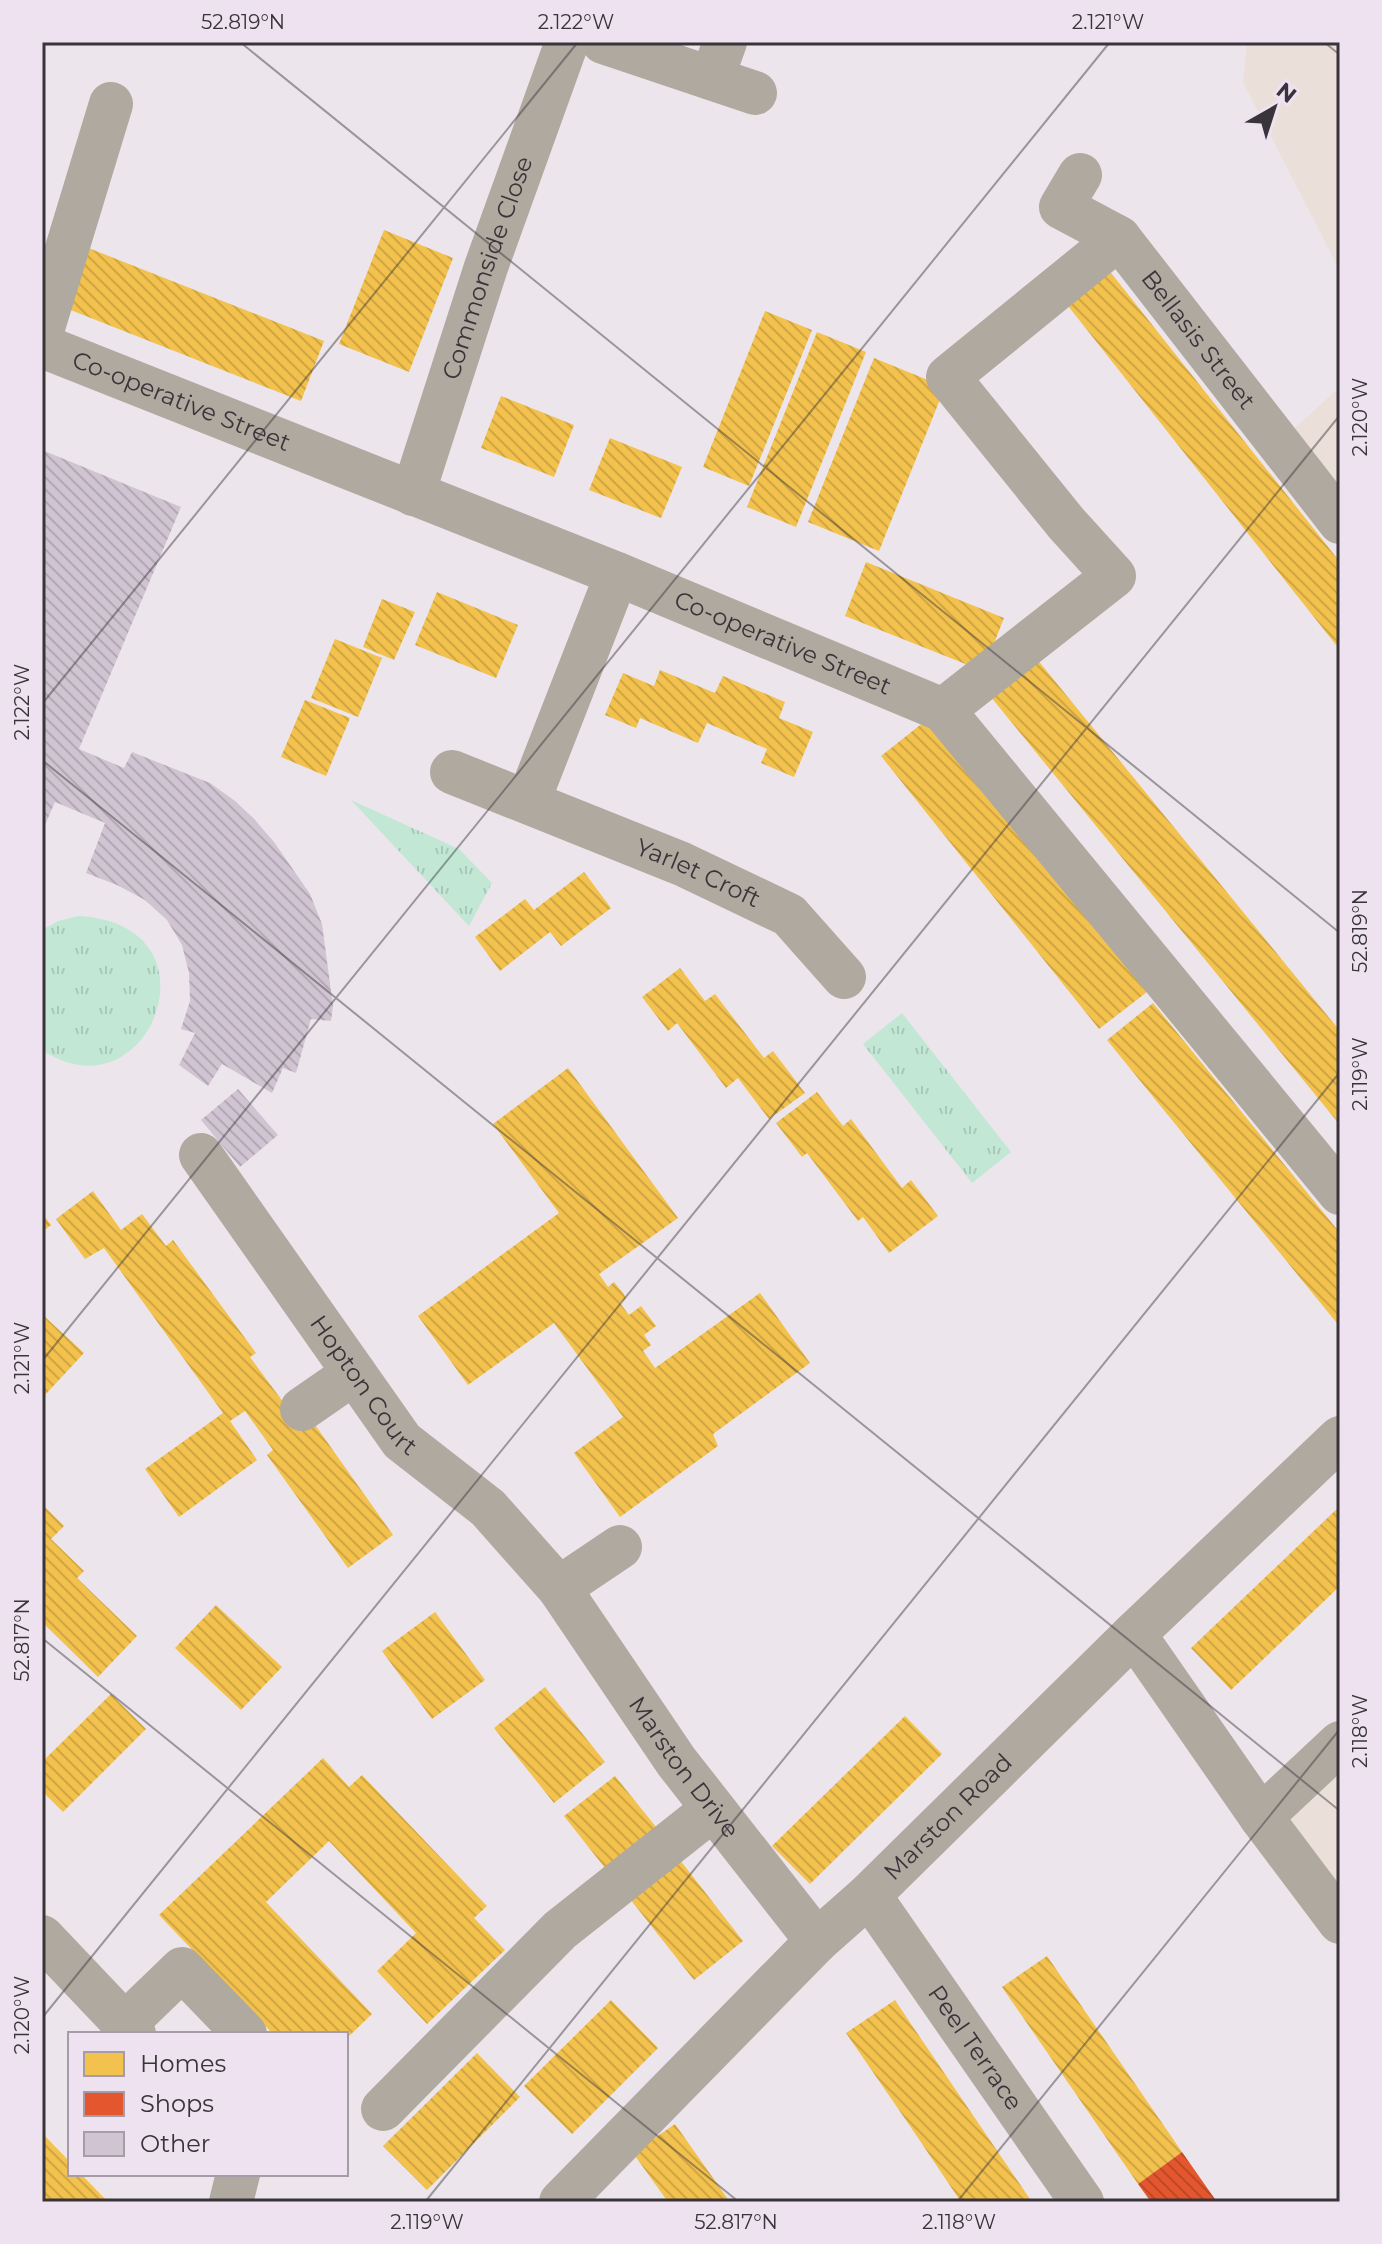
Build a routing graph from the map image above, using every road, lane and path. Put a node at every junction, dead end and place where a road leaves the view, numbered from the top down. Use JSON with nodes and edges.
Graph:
{"nodes":[{"id":1,"x":567,"y":42,"type":"edge"},
{"id":2,"x":603,"y":42,"type":"edge"},
{"id":3,"x":719,"y":60,"type":"edge"},
{"id":4,"x":755,"y":93,"type":"dead end"},
{"id":5,"x":111,"y":104,"type":"dead end"},
{"id":6,"x":1080,"y":175,"type":"dead end"},
{"id":7,"x":1119,"y":238,"type":"junction"},
{"id":8,"x":42,"y":331,"type":"edge"},
{"id":9,"x":42,"y":346,"type":"edge"},
{"id":10,"x":413,"y":494,"type":"junction"},
{"id":11,"x":1340,"y":522,"type":"edge"},
{"id":12,"x":617,"y":574,"type":"junction"},
{"id":13,"x":943,"y":710,"type":"junction"},
{"id":14,"x":452,"y":772,"type":"dead end"},
{"id":15,"x":528,"y":802,"type":"junction"},
{"id":16,"x":844,"y":977,"type":"dead end"},
{"id":17,"x":201,"y":1155,"type":"dead end"},
{"id":18,"x":1333,"y":1169,"type":"edge"},
{"id":19,"x":354,"y":1373,"type":"junction"},
{"id":20,"x":302,"y":1409,"type":"dead end"},
{"id":21,"x":1340,"y":1438,"type":"edge"},
{"id":22,"x":620,"y":1547,"type":"dead end"},
{"id":23,"x":559,"y":1588,"type":"junction"},
{"id":24,"x":1134,"y":1634,"type":"junction"},
{"id":25,"x":1340,"y":1743,"type":"edge"},
{"id":26,"x":713,"y":1809,"type":"junction"},
{"id":27,"x":1261,"y":1817,"type":"junction"},
{"id":28,"x":869,"y":1895,"type":"junction"},
{"id":29,"x":1340,"y":1922,"type":"edge"},
{"id":30,"x":42,"y":1937,"type":"edge"},
{"id":31,"x":817,"y":1941,"type":"junction"},
{"id":32,"x":130,"y":2029,"type":"edge"},
{"id":33,"x":243,"y":2032,"type":"edge"},
{"id":34,"x":383,"y":2109,"type":"dead end"},
{"id":35,"x":238,"y":2176,"type":"edge"},
{"id":36,"x":587,"y":2192,"type":"edge"},
{"id":37,"x":231,"y":2202,"type":"edge"},
{"id":38,"x":1082,"y":2202,"type":"edge"}],
"edges":[{"from":1,"to":10,"type":"street","name":"Commonside Close"},
{"from":2,"to":3,"type":"street"},
{"from":3,"to":4,"type":"street"},
{"from":5,"to":8,"type":"street"},
{"from":6,"to":7,"type":"street","name":"Bellasis Street"},
{"from":7,"to":11,"type":"street","name":"Bellasis Street"},
{"from":7,"to":13,"type":"street"},
{"from":9,"to":10,"type":"street","name":"Co-operative Street"},
{"from":10,"to":12,"type":"street","name":"Co-operative Street"},
{"from":12,"to":13,"type":"street","name":"Co-operative Street"},
{"from":12,"to":15,"type":"street"},
{"from":13,"to":18,"type":"street","name":"Co-operative Street"},
{"from":14,"to":15,"type":"street","name":"Yarlet Croft"},
{"from":15,"to":16,"type":"street","name":"Yarlet Croft"},
{"from":17,"to":19,"type":"street","name":"Hopton Court"},
{"from":19,"to":20,"type":"street"},
{"from":19,"to":23,"type":"street","name":"Hopton Court"},
{"from":21,"to":24,"type":"street","name":"Marston Road"},
{"from":22,"to":23,"type":"street"},
{"from":23,"to":26,"type":"street","name":"Marston Drive"},
{"from":24,"to":27,"type":"street"},
{"from":24,"to":28,"type":"street","name":"Marston Road"},
{"from":25,"to":27,"type":"street"},
{"from":26,"to":31,"type":"street","name":"Marston Drive"},
{"from":26,"to":34,"type":"street"},
{"from":27,"to":29,"type":"street"},
{"from":28,"to":31,"type":"street","name":"Marston Road"},
{"from":28,"to":38,"type":"street","name":"Peel Terrace"},
{"from":30,"to":32,"type":"street"},
{"from":31,"to":36,"type":"street","name":"Marston Road"},
{"from":32,"to":33,"type":"street"},
{"from":35,"to":37,"type":"street"}]}
